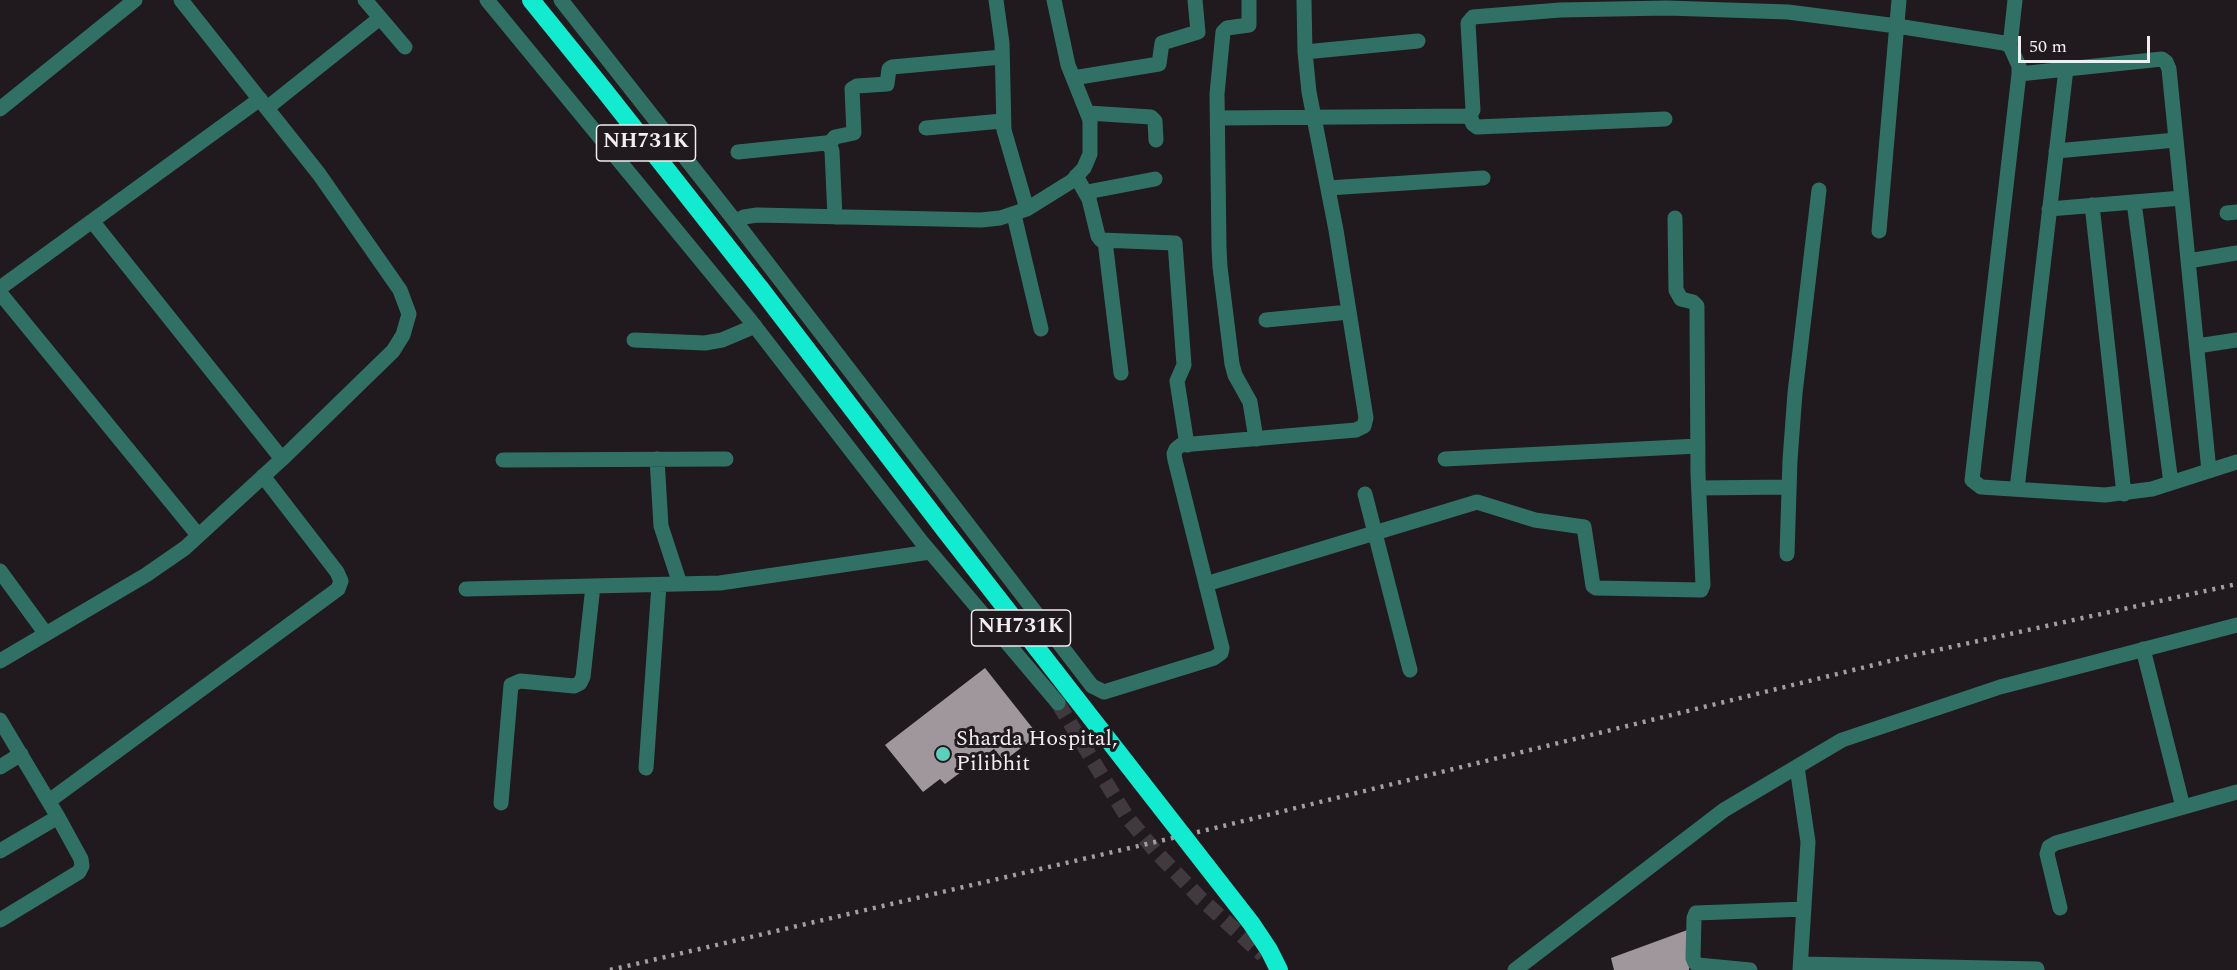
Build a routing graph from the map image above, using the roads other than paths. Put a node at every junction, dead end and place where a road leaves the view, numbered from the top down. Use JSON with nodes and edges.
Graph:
{"nodes":[{"id":1,"x":135,"y":0,"type":"edge"},
{"id":2,"x":365,"y":0,"type":"edge"},
{"id":3,"x":487,"y":0,"type":"edge"},
{"id":4,"x":531,"y":0,"type":"edge"},
{"id":5,"x":561,"y":0,"type":"edge"},
{"id":6,"x":996,"y":0,"type":"edge"},
{"id":7,"x":1054,"y":0,"type":"edge"},
{"id":8,"x":1194,"y":0,"type":"edge"},
{"id":9,"x":1249,"y":0,"type":"edge"},
{"id":10,"x":1304,"y":0,"type":"edge"},
{"id":11,"x":1899,"y":0,"type":"edge"},
{"id":12,"x":2015,"y":0,"type":"edge"},
{"id":13,"x":185,"y":2,"type":"edge"},
{"id":14,"x":1705,"y":5,"type":"edge"},
{"id":15,"x":1788,"y":6,"type":"edge"},
{"id":16,"x":380,"y":18,"type":"junction"},
{"id":17,"x":1897,"y":26,"type":"junction"},
{"id":18,"x":1418,"y":41,"type":"dead end"},
{"id":19,"x":2010,"y":46,"type":"junction"},
{"id":20,"x":405,"y":47,"type":"dead end"},
{"id":21,"x":1305,"y":52,"type":"junction"},
{"id":22,"x":1002,"y":57,"type":"junction"},
{"id":23,"x":2066,"y":69,"type":"junction"},
{"id":24,"x":2019,"y":74,"type":"junction"},
{"id":25,"x":1073,"y":78,"type":"junction"},
{"id":26,"x":263,"y":103,"type":"junction"},
{"id":27,"x":0,"y":109,"type":"edge"},
{"id":28,"x":1088,"y":113,"type":"junction"},
{"id":29,"x":1470,"y":116,"type":"junction"},
{"id":30,"x":1218,"y":118,"type":"junction"},
{"id":31,"x":1314,"y":118,"type":"junction"},
{"id":32,"x":1665,"y":119,"type":"dead end"},
{"id":33,"x":1002,"y":121,"type":"junction"},
{"id":34,"x":926,"y":128,"type":"dead end"},
{"id":35,"x":1156,"y":140,"type":"dead end"},
{"id":36,"x":2176,"y":140,"type":"junction"},
{"id":37,"x":828,"y":145,"type":"junction"},
{"id":38,"x":2056,"y":151,"type":"junction"},
{"id":39,"x":738,"y":152,"type":"dead end"},
{"id":40,"x":1076,"y":176,"type":"junction"},
{"id":41,"x":1483,"y":178,"type":"dead end"},
{"id":42,"x":1155,"y":179,"type":"dead end"},
{"id":43,"x":1328,"y":188,"type":"junction"},
{"id":44,"x":1819,"y":190,"type":"dead end"},
{"id":45,"x":1087,"y":192,"type":"junction"},
{"id":46,"x":2182,"y":198,"type":"junction"},
{"id":47,"x":2134,"y":202,"type":"junction"},
{"id":48,"x":2092,"y":205,"type":"junction"},
{"id":49,"x":2049,"y":209,"type":"junction"},
{"id":50,"x":1020,"y":212,"type":"junction"},
{"id":51,"x":835,"y":217,"type":"junction"},
{"id":52,"x":1675,"y":218,"type":"dead end"},
{"id":53,"x":92,"y":221,"type":"junction"},
{"id":54,"x":735,"y":221,"type":"junction"},
{"id":55,"x":1879,"y":231,"type":"dead end"},
{"id":56,"x":1105,"y":241,"type":"junction"},
{"id":57,"x":2237,"y":253,"type":"edge"},
{"id":58,"x":2188,"y":261,"type":"junction"},
{"id":59,"x":0,"y":288,"type":"edge"},
{"id":60,"x":0,"y":293,"type":"edge"},
{"id":61,"x":1349,"y":312,"type":"junction"},
{"id":62,"x":1266,"y":320,"type":"dead end"},
{"id":63,"x":755,"y":326,"type":"junction"},
{"id":64,"x":1041,"y":329,"type":"dead end"},
{"id":65,"x":634,"y":340,"type":"dead end"},
{"id":66,"x":2237,"y":340,"type":"edge"},
{"id":67,"x":2196,"y":346,"type":"junction"},
{"id":68,"x":1121,"y":373,"type":"dead end"},
{"id":69,"x":1256,"y":439,"type":"junction"},
{"id":70,"x":1187,"y":445,"type":"junction"},
{"id":71,"x":1698,"y":446,"type":"junction"},
{"id":72,"x":282,"y":459,"type":"junction"},
{"id":73,"x":657,"y":459,"type":"junction"},
{"id":74,"x":726,"y":459,"type":"dead end"},
{"id":75,"x":1445,"y":459,"type":"dead end"},
{"id":76,"x":503,"y":460,"type":"dead end"},
{"id":77,"x":2237,"y":462,"type":"edge"},
{"id":78,"x":2209,"y":471,"type":"junction"},
{"id":79,"x":263,"y":476,"type":"junction"},
{"id":80,"x":2171,"y":483,"type":"junction"},
{"id":81,"x":1789,"y":487,"type":"junction"},
{"id":82,"x":1699,"y":488,"type":"junction"},
{"id":83,"x":2017,"y":489,"type":"junction"},
{"id":84,"x":1365,"y":494,"type":"dead end"},
{"id":85,"x":2124,"y":494,"type":"junction"},
{"id":86,"x":1375,"y":533,"type":"junction"},
{"id":87,"x":198,"y":536,"type":"junction"},
{"id":88,"x":930,"y":552,"type":"junction"},
{"id":89,"x":1787,"y":554,"type":"dead end"},
{"id":90,"x":0,"y":571,"type":"edge"},
{"id":91,"x":680,"y":584,"type":"junction"},
{"id":92,"x":1206,"y":584,"type":"junction"},
{"id":93,"x":659,"y":585,"type":"junction"},
{"id":94,"x":593,"y":586,"type":"junction"},
{"id":95,"x":466,"y":589,"type":"dead end"},
{"id":96,"x":2237,"y":625,"type":"edge"},
{"id":97,"x":46,"y":634,"type":"junction"},
{"id":98,"x":2143,"y":650,"type":"junction"},
{"id":99,"x":0,"y":661,"type":"edge"},
{"id":100,"x":1410,"y":670,"type":"dead end"},
{"id":101,"x":1058,"y":703,"type":"tunnel mouth"},
{"id":102,"x":0,"y":720,"type":"edge"},
{"id":103,"x":21,"y":754,"type":"junction"},
{"id":104,"x":0,"y":767,"type":"edge"},
{"id":105,"x":1797,"y":767,"type":"junction"},
{"id":106,"x":646,"y":768,"type":"dead end"},
{"id":107,"x":2237,"y":792,"type":"edge"},
{"id":108,"x":49,"y":801,"type":"junction"},
{"id":109,"x":501,"y":803,"type":"dead end"},
{"id":110,"x":2183,"y":807,"type":"junction"},
{"id":111,"x":58,"y":817,"type":"junction"},
{"id":112,"x":0,"y":851,"type":"edge"},
{"id":113,"x":2060,"y":908,"type":"dead end"},
{"id":114,"x":1804,"y":909,"type":"junction"},
{"id":115,"x":0,"y":920,"type":"edge"},
{"id":116,"x":1263,"y":956,"type":"tunnel mouth"},
{"id":117,"x":1524,"y":967,"type":"edge"},
{"id":118,"x":1800,"y":967,"type":"edge"},
{"id":119,"x":2037,"y":969,"type":"edge"},
{"id":120,"x":1277,"y":970,"type":"edge"},
{"id":121,"x":1750,"y":970,"type":"edge"}],
"edges":[{"from":1,"to":27,"type":"street"},
{"from":2,"to":16,"type":"street"},
{"from":3,"to":63,"type":"street"},
{"from":4,"to":120,"type":"highway","number":"NH731K","bridge":true},
{"from":5,"to":54,"type":"street"},
{"from":6,"to":22,"type":"street"},
{"from":7,"to":25,"type":"street"},
{"from":8,"to":25,"type":"street"},
{"from":9,"to":30,"type":"street"},
{"from":10,"to":21,"type":"street"},
{"from":11,"to":17,"type":"street"},
{"from":12,"to":19,"type":"street"},
{"from":13,"to":26,"type":"street"},
{"from":14,"to":15,"type":"street"},
{"from":14,"to":29,"type":"street"},
{"from":15,"to":17,"type":"street"},
{"from":16,"to":20,"type":"street"},
{"from":16,"to":26,"type":"street"},
{"from":17,"to":19,"type":"street"},
{"from":17,"to":55,"type":"street"},
{"from":18,"to":21,"type":"street"},
{"from":19,"to":24,"type":"street"},
{"from":21,"to":31,"type":"street"},
{"from":22,"to":33,"type":"street"},
{"from":22,"to":37,"type":"street"},
{"from":23,"to":24,"type":"street"},
{"from":23,"to":36,"type":"street"},
{"from":23,"to":38,"type":"street"},
{"from":24,"to":83,"type":"street"},
{"from":25,"to":28,"type":"street"},
{"from":26,"to":53,"type":"street"},
{"from":26,"to":72,"type":"street"},
{"from":28,"to":35,"type":"street"},
{"from":28,"to":40,"type":"street"},
{"from":29,"to":31,"type":"street"},
{"from":29,"to":32,"type":"street"},
{"from":30,"to":31,"type":"street"},
{"from":30,"to":69,"type":"street"},
{"from":31,"to":43,"type":"street"},
{"from":33,"to":34,"type":"street"},
{"from":33,"to":50,"type":"street"},
{"from":36,"to":38,"type":"street"},
{"from":36,"to":46,"type":"street"},
{"from":37,"to":39,"type":"street"},
{"from":37,"to":51,"type":"street"},
{"from":38,"to":49,"type":"street"},
{"from":40,"to":45,"type":"street"},
{"from":40,"to":50,"type":"street"},
{"from":41,"to":43,"type":"street"},
{"from":42,"to":45,"type":"street"},
{"from":43,"to":61,"type":"street"},
{"from":44,"to":81,"type":"street"},
{"from":45,"to":56,"type":"street"},
{"from":46,"to":47,"type":"street"},
{"from":46,"to":58,"type":"street"},
{"from":47,"to":48,"type":"street"},
{"from":47,"to":80,"type":"street"},
{"from":48,"to":49,"type":"street"},
{"from":48,"to":85,"type":"street"},
{"from":49,"to":83,"type":"street"},
{"from":50,"to":51,"type":"street"},
{"from":50,"to":64,"type":"street"},
{"from":51,"to":54,"type":"street"},
{"from":52,"to":71,"type":"street"},
{"from":53,"to":59,"type":"street"},
{"from":53,"to":72,"type":"street"},
{"from":54,"to":92,"type":"street"},
{"from":56,"to":68,"type":"street"},
{"from":56,"to":70,"type":"street"},
{"from":57,"to":58,"type":"street"},
{"from":58,"to":67,"type":"street"},
{"from":60,"to":87,"type":"street"},
{"from":61,"to":62,"type":"street"},
{"from":61,"to":69,"type":"street"},
{"from":63,"to":65,"type":"street"},
{"from":63,"to":88,"type":"street"},
{"from":66,"to":67,"type":"street"},
{"from":67,"to":78,"type":"street"},
{"from":69,"to":70,"type":"street"},
{"from":70,"to":92,"type":"street"},
{"from":71,"to":75,"type":"street"},
{"from":71,"to":82,"type":"street"},
{"from":72,"to":79,"type":"street"},
{"from":73,"to":74,"type":"street"},
{"from":73,"to":76,"type":"street"},
{"from":73,"to":91,"type":"street"},
{"from":77,"to":78,"type":"street"},
{"from":78,"to":80,"type":"street"},
{"from":79,"to":87,"type":"street"},
{"from":79,"to":108,"type":"street"},
{"from":80,"to":85,"type":"street"},
{"from":81,"to":82,"type":"street"},
{"from":81,"to":89,"type":"street"},
{"from":82,"to":86,"type":"street"},
{"from":83,"to":85,"type":"street"},
{"from":84,"to":86,"type":"street"},
{"from":86,"to":92,"type":"street"},
{"from":86,"to":100,"type":"street"},
{"from":87,"to":97,"type":"street"},
{"from":88,"to":91,"type":"street"},
{"from":88,"to":101,"type":"street"},
{"from":90,"to":97,"type":"street"},
{"from":91,"to":93,"type":"street"},
{"from":93,"to":94,"type":"street"},
{"from":93,"to":106,"type":"street"},
{"from":94,"to":95,"type":"street"},
{"from":94,"to":109,"type":"street"},
{"from":96,"to":98,"type":"street"},
{"from":97,"to":99,"type":"street"},
{"from":98,"to":105,"type":"street"},
{"from":98,"to":110,"type":"street"},
{"from":102,"to":103,"type":"street"},
{"from":103,"to":104,"type":"street"},
{"from":103,"to":108,"type":"street"},
{"from":105,"to":114,"type":"street"},
{"from":105,"to":117,"type":"street"},
{"from":107,"to":110,"type":"street"},
{"from":108,"to":111,"type":"street"},
{"from":110,"to":113,"type":"street"},
{"from":111,"to":112,"type":"street"},
{"from":111,"to":115,"type":"street"},
{"from":114,"to":118,"type":"street"},
{"from":114,"to":121,"type":"street"},
{"from":116,"to":120,"type":"street"},
{"from":118,"to":119,"type":"street"}]}
